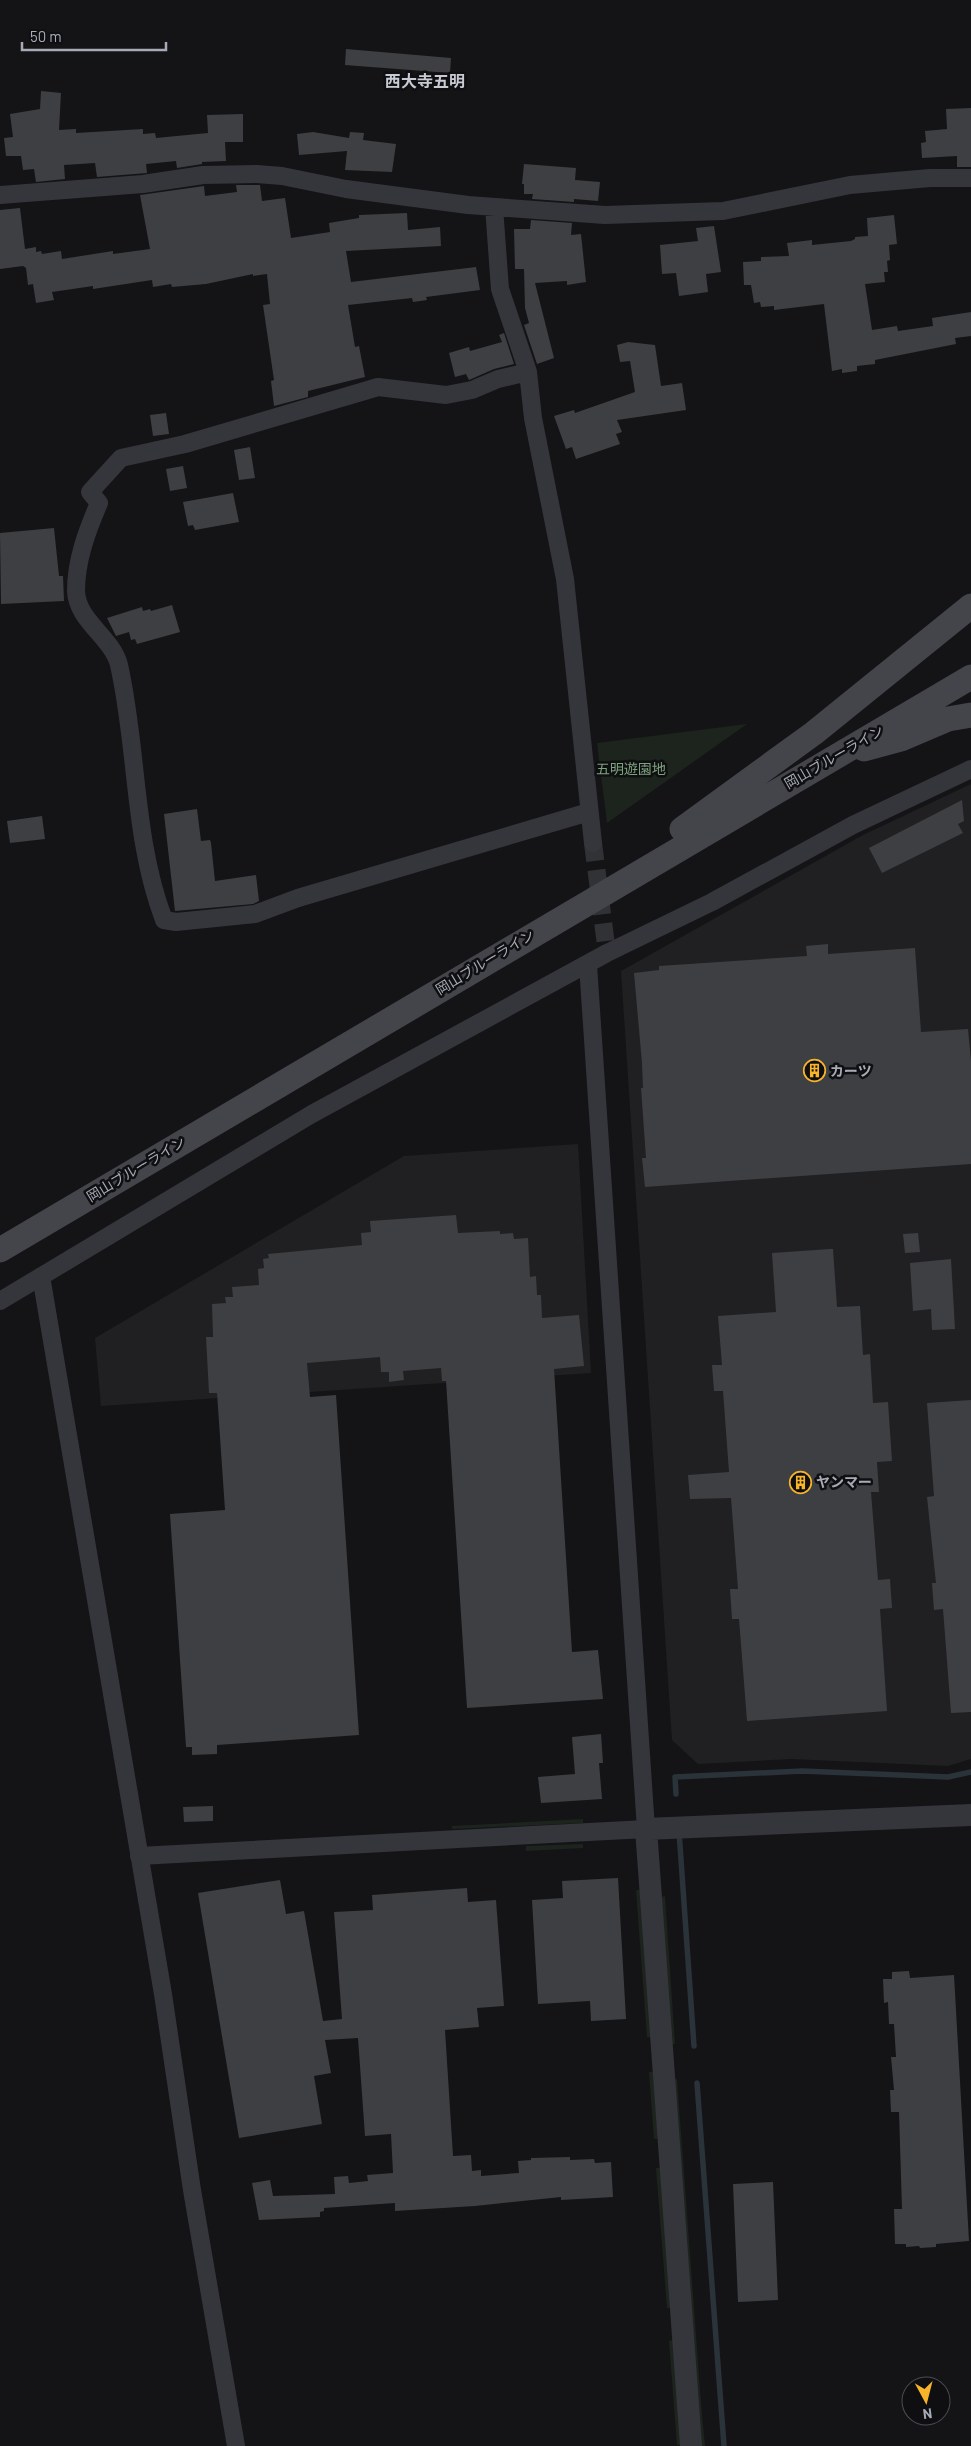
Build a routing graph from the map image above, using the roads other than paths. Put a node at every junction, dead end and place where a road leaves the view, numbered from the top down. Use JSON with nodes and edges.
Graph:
{"nodes":[{"id":1,"x":971,"y":178,"type":"edge"},
{"id":2,"x":0,"y":195,"type":"edge"},
{"id":3,"x":494,"y":207,"type":"junction"},
{"id":4,"x":528,"y":372,"type":"junction"},
{"id":5,"x":971,"y":606,"type":"edge"},
{"id":6,"x":971,"y":677,"type":"edge"},
{"id":7,"x":971,"y":715,"type":"edge"},
{"id":8,"x":829,"y":760,"type":"junction"},
{"id":9,"x":971,"y":769,"type":"edge"},
{"id":10,"x":588,"y":812,"type":"junction"},
{"id":11,"x":593,"y":843,"type":"tunnel mouth"},
{"id":12,"x":563,"y":916,"type":"junction"},
{"id":13,"x":588,"y":965,"type":"junction"},
{"id":14,"x":0,"y":1250,"type":"edge"},
{"id":15,"x":41,"y":1276,"type":"junction"},
{"id":16,"x":0,"y":1301,"type":"edge"},
{"id":17,"x":971,"y":1815,"type":"edge"},
{"id":18,"x":646,"y":1829,"type":"junction"},
{"id":19,"x":139,"y":1856,"type":"junction"},
{"id":20,"x":236,"y":2446,"type":"edge"},
{"id":21,"x":691,"y":2446,"type":"edge"}],
"edges":[{"from":1,"to":3,"type":"street"},
{"from":2,"to":3,"type":"street"},
{"from":3,"to":4,"type":"street"},
{"from":4,"to":10,"type":"street"},
{"from":4,"to":10,"type":"street"},
{"from":5,"to":12,"type":"main road"},
{"from":6,"to":8,"type":"main road","name":"岡山ブルーライン"},
{"from":7,"to":8,"type":"main road"},
{"from":8,"to":12,"type":"main road","name":"岡山ブルーライン"},
{"from":9,"to":13,"type":"street"},
{"from":10,"to":11,"type":"street"},
{"from":12,"to":14,"type":"main road","name":"岡山ブルーライン"},
{"from":13,"to":15,"type":"street"},
{"from":13,"to":18,"type":"street"},
{"from":15,"to":16,"type":"street"},
{"from":15,"to":19,"type":"street"},
{"from":17,"to":18,"type":"street"},
{"from":18,"to":19,"type":"street"},
{"from":18,"to":21,"type":"street"},
{"from":19,"to":20,"type":"street"}]}
